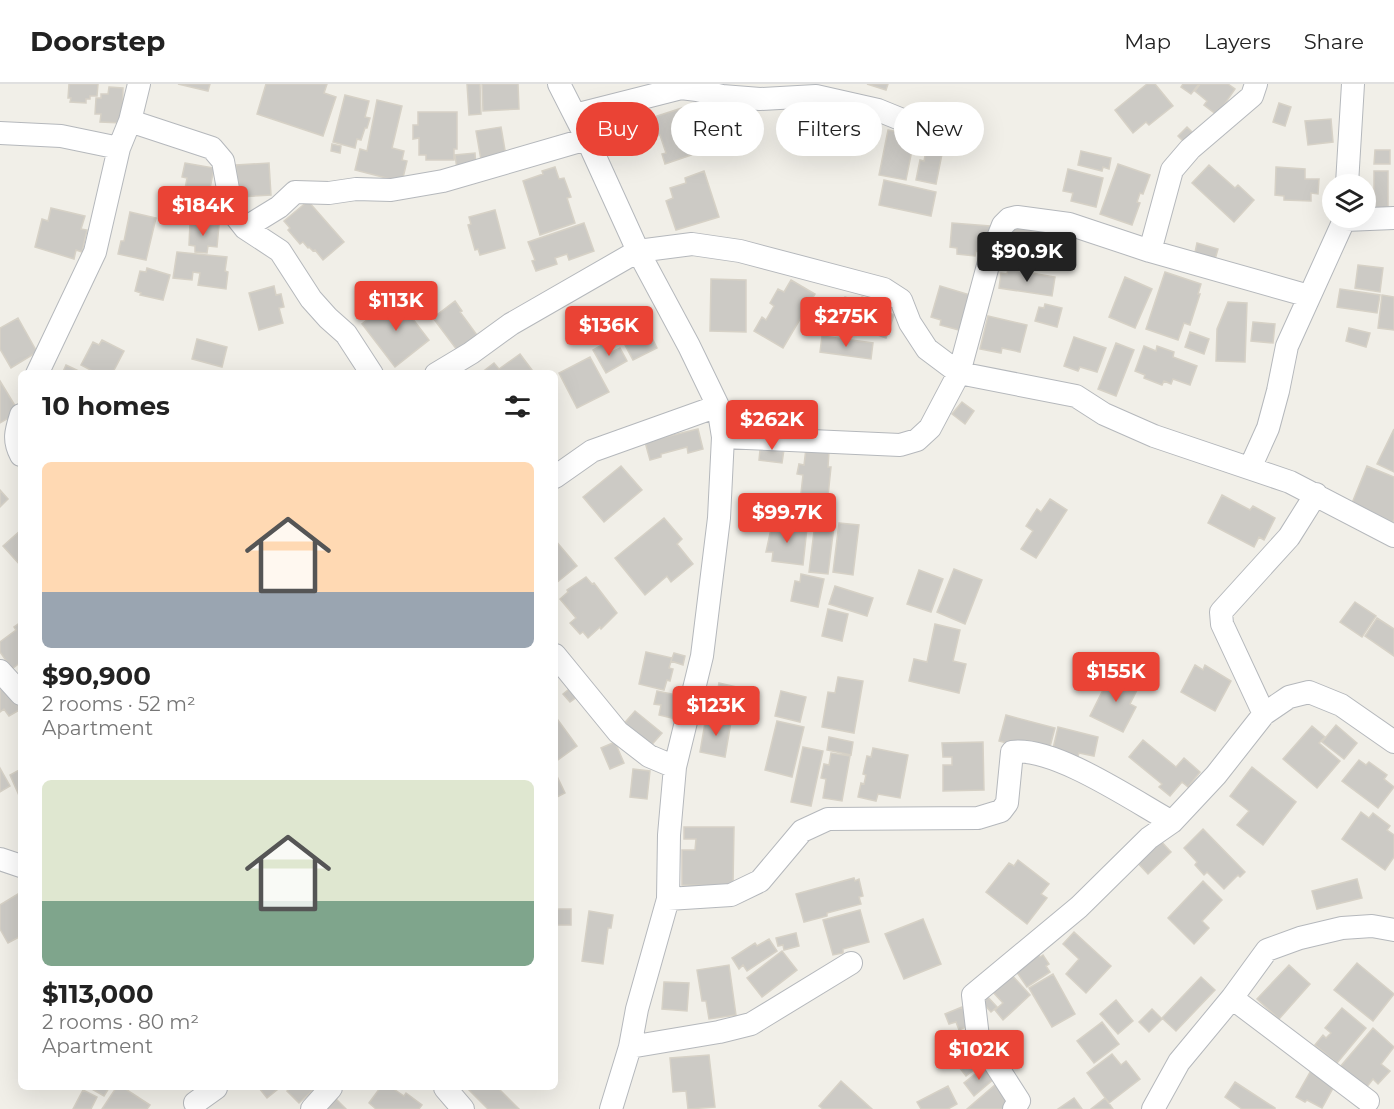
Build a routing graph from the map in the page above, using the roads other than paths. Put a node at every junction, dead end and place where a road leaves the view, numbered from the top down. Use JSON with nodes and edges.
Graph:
{"nodes":[{"id":1,"x":139,"y":84,"type":"edge"},
{"id":2,"x":559,"y":84,"type":"edge"},
{"id":3,"x":1256,"y":84,"type":"edge"},
{"id":4,"x":1353,"y":84,"type":"edge"},
{"id":5,"x":815,"y":90,"type":"edge"},
{"id":6,"x":575,"y":114,"type":"joint"},
{"id":7,"x":894,"y":116,"type":"edge"},
{"id":8,"x":130,"y":121,"type":"junction"},
{"id":9,"x":0,"y":133,"type":"edge"},
{"id":10,"x":576,"y":142,"type":"edge"},
{"id":11,"x":119,"y":148,"type":"junction"},
{"id":12,"x":595,"y":156,"type":"edge"},
{"id":13,"x":1348,"y":174,"type":"edge"},
{"id":14,"x":1376,"y":218,"type":"edge"},
{"id":15,"x":1394,"y":218,"type":"edge"},
{"id":16,"x":245,"y":228,"type":"junction"},
{"id":17,"x":1341,"y":228,"type":"edge"},
{"id":18,"x":638,"y":251,"type":"junction"},
{"id":19,"x":1150,"y":251,"type":"junction"},
{"id":20,"x":1309,"y":296,"type":"junction"},
{"id":21,"x":39,"y":370,"type":"edge"},
{"id":22,"x":369,"y":370,"type":"edge"},
{"id":23,"x":443,"y":370,"type":"edge"},
{"id":24,"x":959,"y":374,"type":"junction"},
{"id":25,"x":718,"y":406,"type":"junction"},
{"id":26,"x":18,"y":425,"type":"edge"},
{"id":27,"x":723,"y":437,"type":"junction"},
{"id":28,"x":18,"y":450,"type":"edge"},
{"id":29,"x":1250,"y":468,"type":"junction"},
{"id":30,"x":558,"y":475,"type":"edge"},
{"id":31,"x":1316,"y":494,"type":"junction"},
{"id":32,"x":1394,"y":536,"type":"edge"},
{"id":33,"x":558,"y":659,"type":"edge"},
{"id":34,"x":0,"y":671,"type":"edge"},
{"id":35,"x":18,"y":691,"type":"edge"},
{"id":36,"x":1264,"y":714,"type":"junction"},
{"id":37,"x":1394,"y":742,"type":"edge"},
{"id":38,"x":675,"y":767,"type":"junction"},
{"id":39,"x":1172,"y":822,"type":"junction"},
{"id":40,"x":0,"y":859,"type":"edge"},
{"id":41,"x":18,"y":865,"type":"edge"},
{"id":42,"x":668,"y":899,"type":"junction"},
{"id":43,"x":1394,"y":930,"type":"edge"},
{"id":44,"x":851,"y":963,"type":"dead end"},
{"id":45,"x":1232,"y":998,"type":"junction"},
{"id":46,"x":630,"y":1047,"type":"junction"},
{"id":47,"x":213,"y":1090,"type":"edge"},
{"id":48,"x":329,"y":1090,"type":"edge"},
{"id":49,"x":447,"y":1090,"type":"edge"},
{"id":50,"x":1368,"y":1101,"type":"dead end"},
{"id":51,"x":195,"y":1103,"type":"dead end"},
{"id":52,"x":312,"y":1109,"type":"edge"},
{"id":53,"x":463,"y":1109,"type":"edge"},
{"id":54,"x":611,"y":1109,"type":"edge"},
{"id":55,"x":1014,"y":1109,"type":"edge"},
{"id":56,"x":1153,"y":1109,"type":"edge"}],
"edges":[{"from":1,"to":8,"type":"street"},
{"from":2,"to":6,"type":"street"},
{"from":3,"to":19,"type":"street"},
{"from":4,"to":13,"type":"street"},
{"from":5,"to":6,"type":"street"},
{"from":5,"to":7,"type":"street"},
{"from":8,"to":11,"type":"street"},
{"from":8,"to":16,"type":"street"},
{"from":9,"to":11,"type":"street"},
{"from":10,"to":16,"type":"street"},
{"from":11,"to":21,"type":"street"},
{"from":12,"to":18,"type":"street"},
{"from":14,"to":15,"type":"street"},
{"from":16,"to":22,"type":"street"},
{"from":17,"to":20,"type":"street"},
{"from":18,"to":23,"type":"street"},
{"from":18,"to":24,"type":"street"},
{"from":18,"to":25,"type":"street"},
{"from":19,"to":20,"type":"street"},
{"from":19,"to":24,"type":"street"},
{"from":20,"to":29,"type":"street"},
{"from":24,"to":27,"type":"street"},
{"from":24,"to":29,"type":"street"},
{"from":25,"to":27,"type":"street"},
{"from":25,"to":30,"type":"street"},
{"from":26,"to":28,"type":"street"},
{"from":27,"to":38,"type":"street"},
{"from":29,"to":31,"type":"street"},
{"from":31,"to":32,"type":"street"},
{"from":31,"to":36,"type":"street"},
{"from":33,"to":38,"type":"street"},
{"from":34,"to":35,"type":"street"},
{"from":36,"to":37,"type":"street"},
{"from":36,"to":39,"type":"street"},
{"from":38,"to":42,"type":"street"},
{"from":39,"to":42,"type":"street"},
{"from":39,"to":55,"type":"street"},
{"from":40,"to":41,"type":"street"},
{"from":42,"to":46,"type":"street"},
{"from":43,"to":45,"type":"street"},
{"from":44,"to":46,"type":"street"},
{"from":45,"to":50,"type":"street"},
{"from":45,"to":56,"type":"street"},
{"from":46,"to":54,"type":"street"},
{"from":47,"to":51,"type":"street"},
{"from":48,"to":52,"type":"street"},
{"from":49,"to":53,"type":"street"}]}
